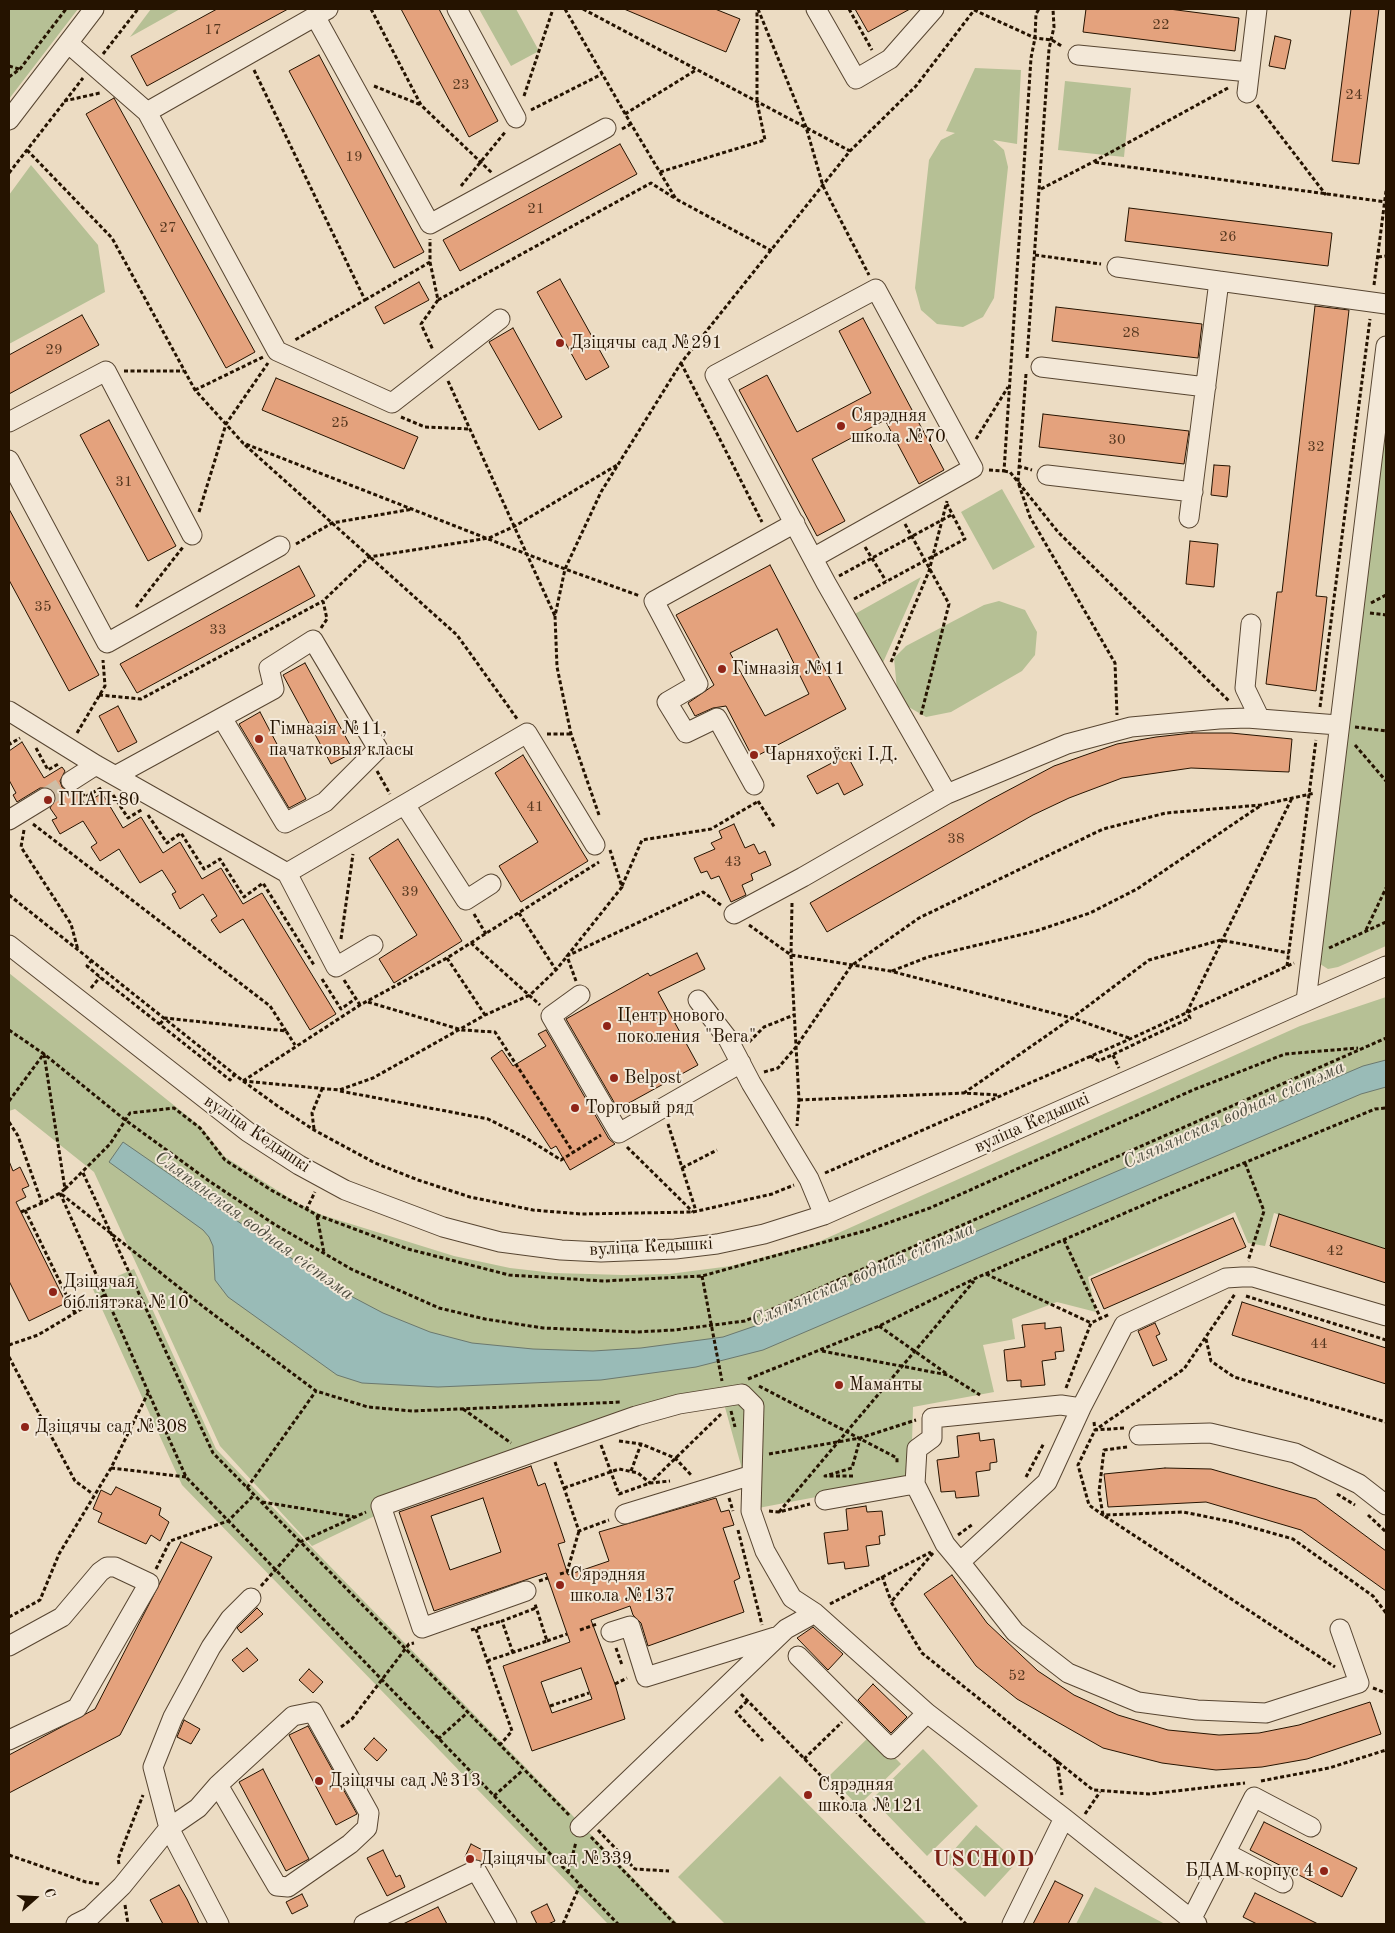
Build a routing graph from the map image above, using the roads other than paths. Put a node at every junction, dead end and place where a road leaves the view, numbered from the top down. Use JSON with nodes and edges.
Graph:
{"nodes":[{"id":1,"x":94,"y":9,"type":"edge"},
{"id":2,"x":457,"y":9,"type":"edge"},
{"id":3,"x":816,"y":9,"type":"edge"},
{"id":4,"x":934,"y":9,"type":"edge"},
{"id":5,"x":1257,"y":9,"type":"edge"},
{"id":6,"x":322,"y":12,"type":"edge"},
{"id":7,"x":68,"y":43,"type":"junction"},
{"id":8,"x":1078,"y":55,"type":"road end"},
{"id":9,"x":147,"y":112,"type":"junction"},
{"id":10,"x":516,"y":118,"type":"road end"},
{"id":11,"x":9,"y":120,"type":"edge"},
{"id":12,"x":606,"y":128,"type":"dead end"},
{"id":13,"x":1117,"y":267,"type":"road end"},
{"id":14,"x":1219,"y":281,"type":"junction"},
{"id":15,"x":1379,"y":303,"type":"edge"},
{"id":16,"x":500,"y":319,"type":"dead end"},
{"id":17,"x":1386,"y":346,"type":"edge"},
{"id":18,"x":1041,"y":367,"type":"dead end"},
{"id":19,"x":1206,"y":387,"type":"junction"},
{"id":20,"x":9,"y":422,"type":"edge"},
{"id":21,"x":9,"y":460,"type":"edge"},
{"id":22,"x":1046,"y":475,"type":"dead end"},
{"id":23,"x":1193,"y":492,"type":"junction"},
{"id":24,"x":1189,"y":518,"type":"dead end"},
{"id":25,"x":795,"y":523,"type":"junction"},
{"id":26,"x":192,"y":535,"type":"road end"},
{"id":27,"x":280,"y":546,"type":"road end"},
{"id":28,"x":813,"y":558,"type":"junction"},
{"id":29,"x":1251,"y":624,"type":"dead end"},
{"id":30,"x":9,"y":711,"type":"edge"},
{"id":31,"x":222,"y":718,"type":"junction"},
{"id":32,"x":1254,"y":718,"type":"junction"},
{"id":33,"x":1338,"y":725,"type":"junction"},
{"id":34,"x":96,"y":766,"type":"junction"},
{"id":35,"x":72,"y":780,"type":"tunnel mouth"},
{"id":36,"x":111,"y":785,"type":"junction"},
{"id":37,"x":756,"y":793,"type":"road end"},
{"id":38,"x":947,"y":794,"type":"junction"},
{"id":39,"x":45,"y":798,"type":"tunnel mouth"},
{"id":40,"x":402,"y":807,"type":"junction"},
{"id":41,"x":19,"y":817,"type":"edge"},
{"id":42,"x":602,"y":845,"type":"road end"},
{"id":43,"x":287,"y":873,"type":"junction"},
{"id":44,"x":492,"y":884,"type":"dead end"},
{"id":45,"x":734,"y":914,"type":"road end"},
{"id":46,"x":9,"y":944,"type":"edge"},
{"id":47,"x":373,"y":945,"type":"dead end"},
{"id":48,"x":1386,"y":966,"type":"edge"},
{"id":49,"x":580,"y":995,"type":"road end"},
{"id":50,"x":698,"y":1000,"type":"dead end"},
{"id":51,"x":1306,"y":1001,"type":"junction"},
{"id":52,"x":742,"y":1065,"type":"junction"},
{"id":53,"x":824,"y":1215,"type":"junction"},
{"id":54,"x":1386,"y":1316,"type":"edge"},
{"id":55,"x":1081,"y":1408,"type":"junction"},
{"id":56,"x":1135,"y":1437,"type":"road end"},
{"id":57,"x":752,"y":1466,"type":"junction"},
{"id":58,"x":915,"y":1484,"type":"junction"},
{"id":59,"x":818,"y":1502,"type":"road end"},
{"id":60,"x":1386,"y":1505,"type":"edge"},
{"id":61,"x":625,"y":1514,"type":"road end"},
{"id":62,"x":960,"y":1562,"type":"junction"},
{"id":63,"x":532,"y":1591,"type":"road end"},
{"id":64,"x":251,"y":1598,"type":"road end"},
{"id":65,"x":815,"y":1613,"type":"junction"},
{"id":66,"x":1340,"y":1629,"type":"dead end"},
{"id":67,"x":611,"y":1632,"type":"dead end"},
{"id":68,"x":773,"y":1638,"type":"junction"},
{"id":69,"x":9,"y":1646,"type":"edge"},
{"id":70,"x":798,"y":1656,"type":"dead end"},
{"id":71,"x":927,"y":1713,"type":"junction"},
{"id":72,"x":9,"y":1740,"type":"edge"},
{"id":73,"x":218,"y":1785,"type":"junction"},
{"id":74,"x":1073,"y":1818,"type":"junction"},
{"id":75,"x":584,"y":1823,"type":"road end"},
{"id":76,"x":1311,"y":1826,"type":"dead end"},
{"id":77,"x":169,"y":1828,"type":"junction"},
{"id":78,"x":1226,"y":1853,"type":"junction"},
{"id":79,"x":1283,"y":1883,"type":"dead end"},
{"id":80,"x":1194,"y":1922,"type":"edge"},
{"id":81,"x":76,"y":1924,"type":"edge"},
{"id":82,"x":219,"y":1924,"type":"edge"},
{"id":83,"x":364,"y":1924,"type":"edge"},
{"id":84,"x":507,"y":1924,"type":"edge"},
{"id":85,"x":1012,"y":1924,"type":"edge"}],
"edges":[{"from":1,"to":7,"type":"street"},
{"from":2,"to":10,"type":"street"},
{"from":3,"to":4,"type":"street"},
{"from":5,"to":8,"type":"street"},
{"from":6,"to":9,"type":"street"},
{"from":6,"to":12,"type":"street"},
{"from":7,"to":9,"type":"street"},
{"from":7,"to":11,"type":"street"},
{"from":9,"to":16,"type":"street"},
{"from":13,"to":14,"type":"street"},
{"from":14,"to":15,"type":"street"},
{"from":14,"to":19,"type":"street"},
{"from":17,"to":33,"type":"street"},
{"from":18,"to":19,"type":"street"},
{"from":19,"to":23,"type":"street"},
{"from":20,"to":26,"type":"street"},
{"from":21,"to":27,"type":"street"},
{"from":22,"to":23,"type":"street"},
{"from":23,"to":24,"type":"street"},
{"from":25,"to":28,"type":"street"},
{"from":25,"to":28,"type":"street"},
{"from":25,"to":37,"type":"street"},
{"from":28,"to":38,"type":"street"},
{"from":29,"to":32,"type":"street"},
{"from":30,"to":34,"type":"street"},
{"from":31,"to":31,"type":"street"},
{"from":31,"to":36,"type":"street"},
{"from":32,"to":33,"type":"street"},
{"from":32,"to":38,"type":"street"},
{"from":33,"to":51,"type":"street"},
{"from":34,"to":35,"type":"street"},
{"from":34,"to":36,"type":"street"},
{"from":36,"to":43,"type":"street"},
{"from":38,"to":45,"type":"street"},
{"from":39,"to":41,"type":"street"},
{"from":40,"to":42,"type":"street"},
{"from":40,"to":43,"type":"street"},
{"from":40,"to":44,"type":"street"},
{"from":43,"to":47,"type":"street"},
{"from":46,"to":53,"type":"street","name":"вуліца Кедышкі"},
{"from":48,"to":51,"type":"street","name":"вуліца Кедышкі"},
{"from":49,"to":52,"type":"street"},
{"from":50,"to":52,"type":"street"},
{"from":51,"to":53,"type":"street","name":"вуліца Кедышкі"},
{"from":52,"to":53,"type":"street"},
{"from":54,"to":55,"type":"street"},
{"from":55,"to":58,"type":"street"},
{"from":55,"to":62,"type":"street"},
{"from":56,"to":60,"type":"street"},
{"from":57,"to":61,"type":"street"},
{"from":57,"to":63,"type":"street"},
{"from":57,"to":65,"type":"street"},
{"from":58,"to":59,"type":"street"},
{"from":58,"to":62,"type":"street"},
{"from":62,"to":66,"type":"street"},
{"from":64,"to":77,"type":"street"},
{"from":65,"to":68,"type":"street"},
{"from":65,"to":71,"type":"street"},
{"from":67,"to":68,"type":"street"},
{"from":68,"to":75,"type":"street"},
{"from":69,"to":72,"type":"street"},
{"from":70,"to":71,"type":"street"},
{"from":71,"to":74,"type":"street"},
{"from":73,"to":73,"type":"street"},
{"from":73,"to":77,"type":"street"},
{"from":74,"to":80,"type":"street"},
{"from":74,"to":85,"type":"street"},
{"from":76,"to":78,"type":"street"},
{"from":77,"to":81,"type":"street"},
{"from":77,"to":82,"type":"street"},
{"from":78,"to":79,"type":"street"},
{"from":78,"to":80,"type":"street"},
{"from":83,"to":84,"type":"street"}]}
